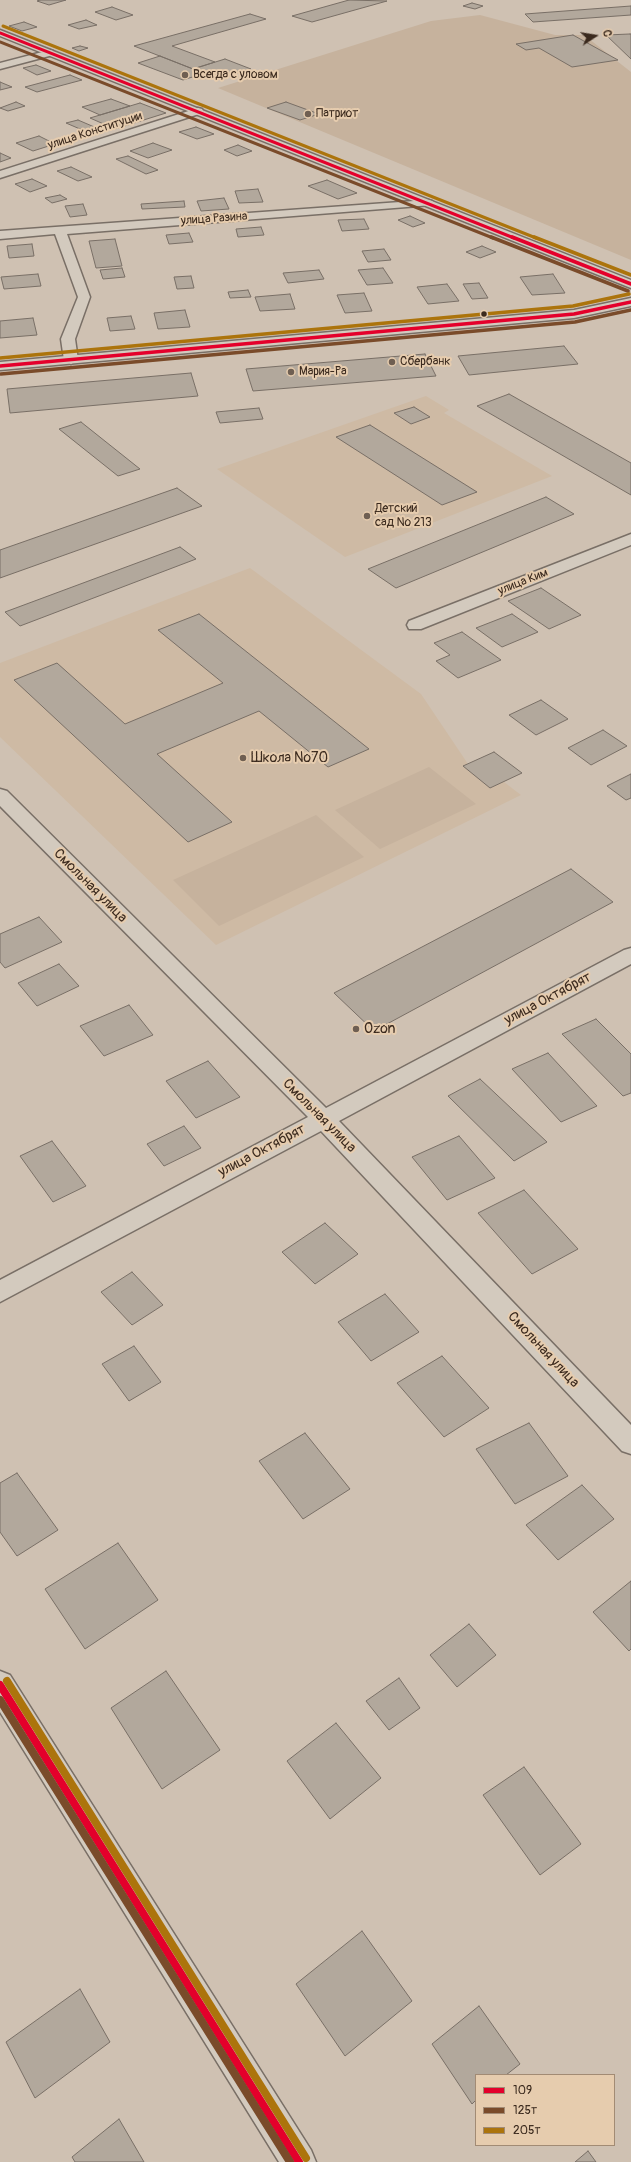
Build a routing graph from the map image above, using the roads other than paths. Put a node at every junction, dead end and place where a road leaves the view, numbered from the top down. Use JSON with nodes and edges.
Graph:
{"nodes":[{"id":1,"x":0,"y":33,"type":"edge"},
{"id":2,"x":50,"y":53,"type":"junction"},
{"id":3,"x":0,"y":66,"type":"edge"},
{"id":4,"x":198,"y":112,"type":"junction"},
{"id":5,"x":0,"y":175,"type":"edge"},
{"id":6,"x":428,"y":203,"type":"junction"},
{"id":7,"x":60,"y":231,"type":"junction"},
{"id":8,"x":0,"y":235,"type":"edge"},
{"id":9,"x":631,"y":284,"type":"edge"},
{"id":10,"x":631,"y":302,"type":"edge"},
{"id":11,"x":71,"y":360,"type":"junction"},
{"id":12,"x":0,"y":366,"type":"edge"},
{"id":13,"x":631,"y":539,"type":"edge"},
{"id":14,"x":415,"y":624,"type":"dead end"},
{"id":15,"x":1,"y":798,"type":"edge"},
{"id":16,"x":631,"y":955,"type":"edge"},
{"id":17,"x":323,"y":1118,"type":"junction"},
{"id":18,"x":0,"y":1292,"type":"edge"},
{"id":19,"x":631,"y":1443,"type":"edge"},
{"id":20,"x":0,"y":1685,"type":"edge"},
{"id":21,"x":299,"y":2162,"type":"edge"}],
"edges":[{"from":1,"to":2,"type":"street"},
{"from":2,"to":3,"type":"street"},
{"from":2,"to":4,"type":"street"},
{"from":4,"to":5,"type":"street","name":"улица Конституции"},
{"from":4,"to":6,"type":"street"},
{"from":6,"to":7,"type":"street","name":"улица Разина"},
{"from":6,"to":9,"type":"street"},
{"from":7,"to":8,"type":"street","name":"улица Разина"},
{"from":7,"to":11,"type":"street"},
{"from":10,"to":11,"type":"street"},
{"from":11,"to":12,"type":"street"},
{"from":13,"to":14,"type":"street","name":"улица Ким"},
{"from":15,"to":17,"type":"street","name":"Смольная улица"},
{"from":16,"to":17,"type":"street","name":"улица Октябрят"},
{"from":17,"to":18,"type":"street","name":"улица Октябрят"},
{"from":17,"to":19,"type":"street","name":"Смольная улица"},
{"from":20,"to":21,"type":"street"}]}
